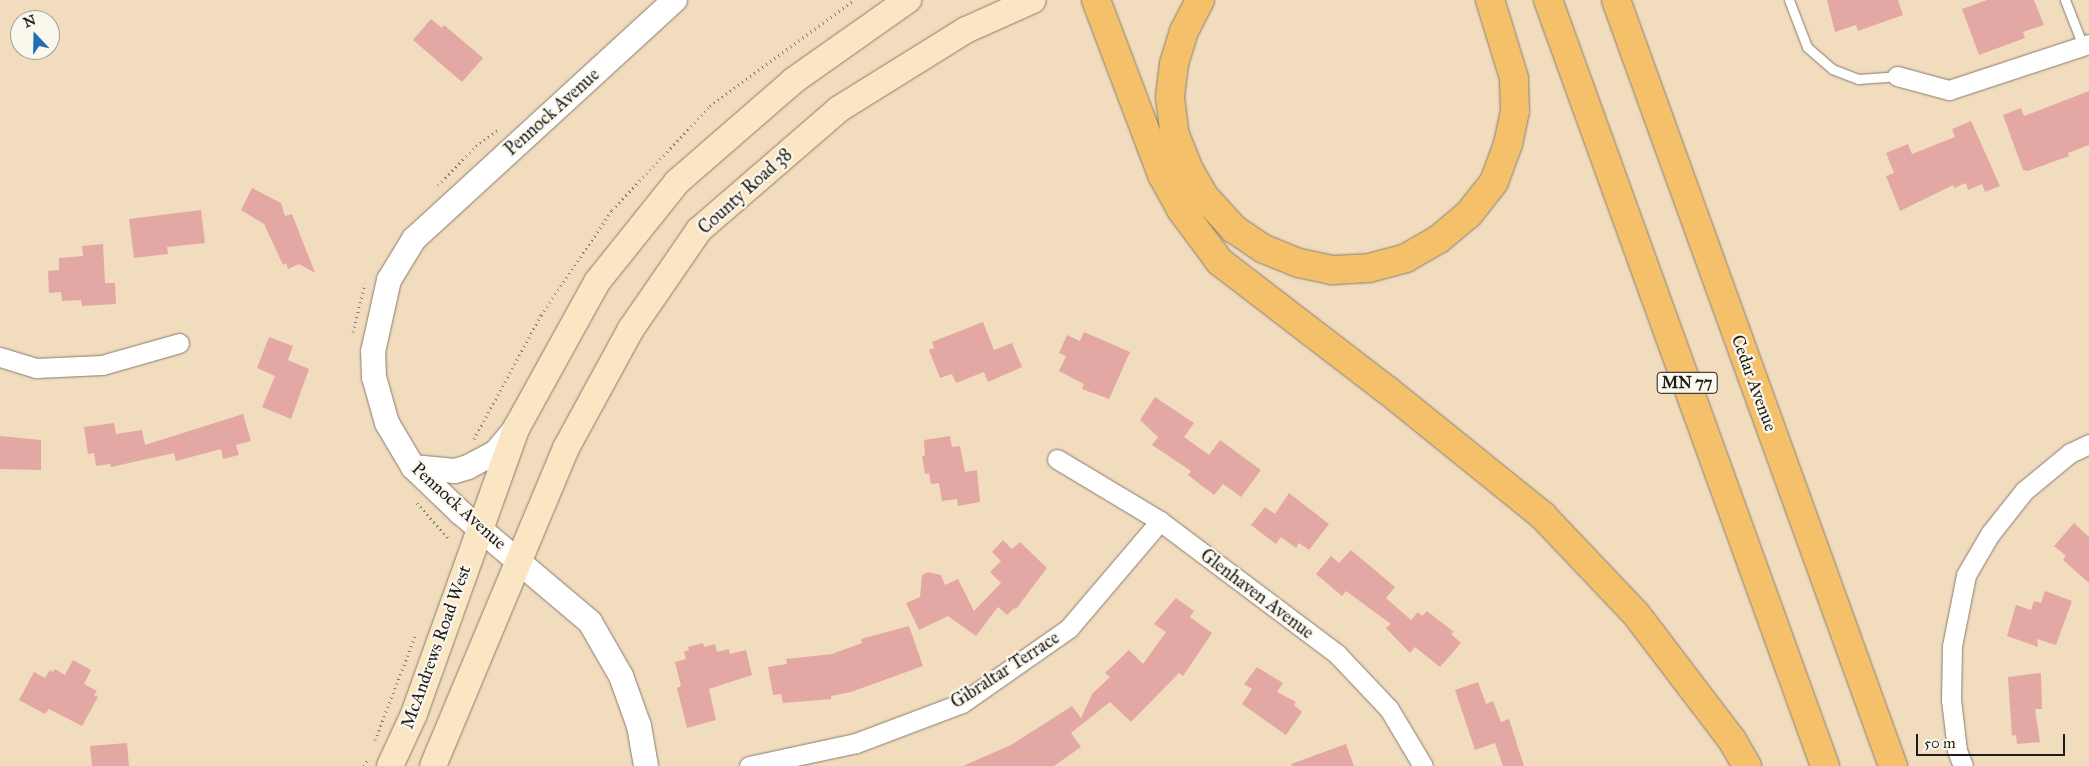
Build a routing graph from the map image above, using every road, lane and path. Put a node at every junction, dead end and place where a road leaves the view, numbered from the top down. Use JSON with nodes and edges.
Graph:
{"nodes":[{"id":1,"x":675,"y":0,"type":"edge"},
{"id":2,"x":908,"y":0,"type":"edge"},
{"id":3,"x":1033,"y":0,"type":"edge"},
{"id":4,"x":1096,"y":0,"type":"edge"},
{"id":5,"x":1200,"y":0,"type":"edge"},
{"id":6,"x":1490,"y":0,"type":"edge"},
{"id":7,"x":1548,"y":0,"type":"edge"},
{"id":8,"x":1616,"y":0,"type":"edge"},
{"id":9,"x":1623,"y":0,"type":"edge"},
{"id":10,"x":1789,"y":0,"type":"edge"},
{"id":11,"x":2065,"y":0,"type":"edge"},
{"id":12,"x":2086,"y":45,"type":"edge"},
{"id":13,"x":1898,"y":76,"type":"joint"},
{"id":14,"x":1645,"y":82,"type":"junction"},
{"id":15,"x":500,"y":129,"type":"dead end"},
{"id":16,"x":431,"y":192,"type":"dead end"},
{"id":17,"x":367,"y":277,"type":"dead end"},
{"id":18,"x":353,"y":335,"type":"dead end"},
{"id":19,"x":179,"y":343,"type":"dead end"},
{"id":20,"x":0,"y":357,"type":"edge"},
{"id":21,"x":517,"y":426,"type":"junction"},
{"id":22,"x":2089,"y":444,"type":"edge"},
{"id":23,"x":1057,"y":459,"type":"dead end"},
{"id":24,"x":413,"y":467,"type":"junction"},
{"id":25,"x":412,"y":498,"type":"dead end"},
{"id":26,"x":1160,"y":521,"type":"junction"},
{"id":27,"x":480,"y":527,"type":"junction"},
{"id":28,"x":449,"y":545,"type":"dead end"},
{"id":29,"x":521,"y":562,"type":"junction"},
{"id":30,"x":419,"y":626,"type":"dead end"},
{"id":31,"x":371,"y":748,"type":"dead end"},
{"id":32,"x":379,"y":762,"type":"edge"},
{"id":33,"x":364,"y":766,"type":"edge"},
{"id":34,"x":433,"y":766,"type":"edge"},
{"id":35,"x":646,"y":766,"type":"edge"},
{"id":36,"x":749,"y":766,"type":"edge"},
{"id":37,"x":1423,"y":766,"type":"edge"},
{"id":38,"x":1747,"y":766,"type":"edge"},
{"id":39,"x":1825,"y":766,"type":"edge"},
{"id":40,"x":1893,"y":766,"type":"edge"},
{"id":41,"x":1963,"y":766,"type":"edge"}],
"edges":[{"from":1,"to":24,"type":"street","name":"Pennock Avenue"},
{"from":2,"to":21,"type":"main road"},
{"from":3,"to":29,"type":"main road","name":"County Road 38"},
{"from":4,"to":38,"type":"highway"},
{"from":5,"to":6,"type":"highway"},
{"from":7,"to":39,"type":"highway","number":"MN 77"},
{"from":8,"to":14,"type":"highway","name":"Cedar Avenue"},
{"from":9,"to":14,"type":"highway"},
{"from":10,"to":13,"type":"lane"},
{"from":11,"to":12,"type":"lane"},
{"from":12,"to":13,"type":"street"},
{"from":14,"to":40,"type":"highway","name":"Cedar Avenue"},
{"from":15,"to":16,"type":"path"},
{"from":17,"to":18,"type":"path"},
{"from":19,"to":20,"type":"street"},
{"from":21,"to":24,"type":"street"},
{"from":21,"to":27,"type":"main road"},
{"from":22,"to":41,"type":"street"},
{"from":23,"to":26,"type":"street","name":"Glenhaven Avenue"},
{"from":24,"to":27,"type":"street","name":"Pennock Avenue"},
{"from":25,"to":28,"type":"path"},
{"from":26,"to":36,"type":"street","name":"Gibraltar Terrace"},
{"from":26,"to":37,"type":"street","name":"Glenhaven Avenue"},
{"from":27,"to":29,"type":"street","name":"Pennock Avenue"},
{"from":27,"to":32,"type":"main road","name":"McAndrews Road West"},
{"from":29,"to":34,"type":"main road"},
{"from":29,"to":35,"type":"street","name":"Pennock Avenue"},
{"from":30,"to":31,"type":"path"},
{"from":32,"to":33,"type":"path"}]}
